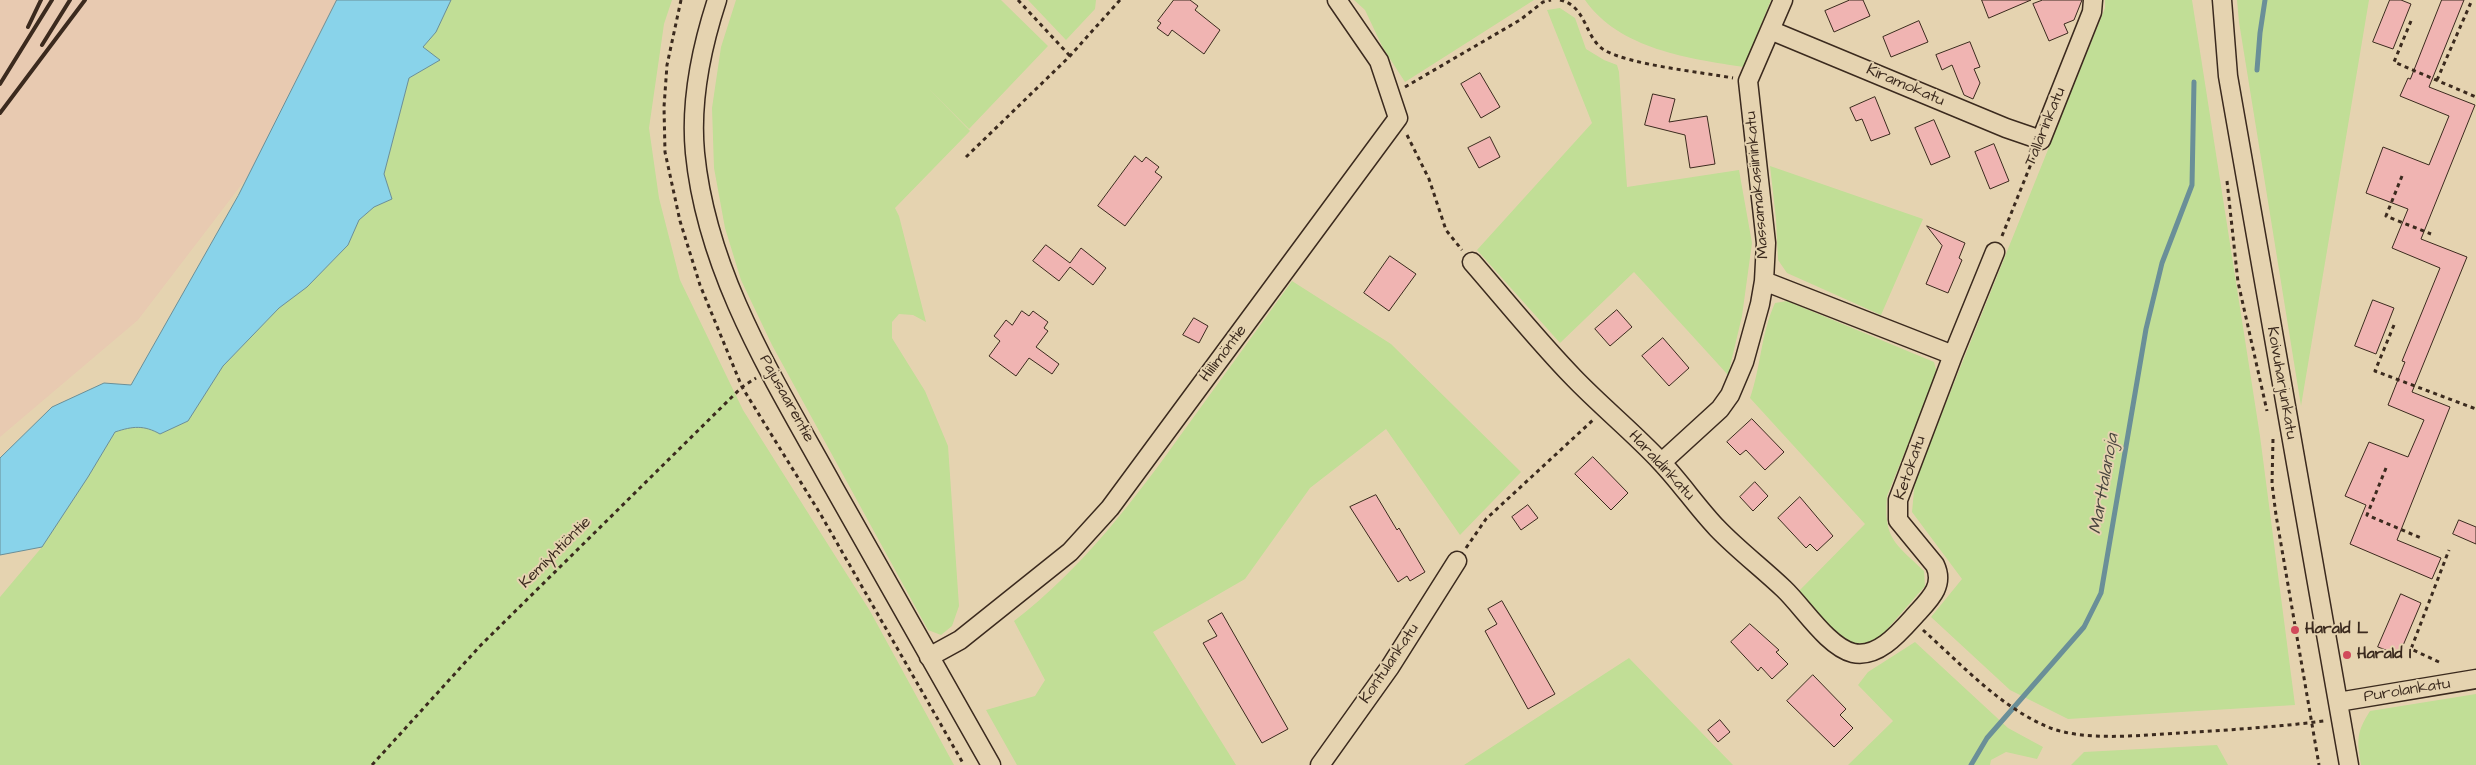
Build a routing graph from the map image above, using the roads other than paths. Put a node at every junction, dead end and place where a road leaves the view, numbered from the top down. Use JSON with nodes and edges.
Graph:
{"nodes":[{"id":1,"x":717,"y":0,"type":"edge"},
{"id":2,"x":1337,"y":0,"type":"edge"},
{"id":3,"x":1783,"y":0,"type":"edge"},
{"id":4,"x":2094,"y":0,"type":"edge"},
{"id":5,"x":2222,"y":0,"type":"edge"},
{"id":6,"x":1770,"y":30,"type":"junction"},
{"id":7,"x":2041,"y":140,"type":"joint"},
{"id":8,"x":1995,"y":252,"type":"road end"},
{"id":9,"x":1472,"y":262,"type":"road end"},
{"id":10,"x":1764,"y":281,"type":"junction"},
{"id":11,"x":1953,"y":355,"type":"junction"},
{"id":12,"x":1662,"y":462,"type":"junction"},
{"id":13,"x":1457,"y":561,"type":"road end"},
{"id":14,"x":1861,"y":654,"type":"joint"},
{"id":15,"x":929,"y":657,"type":"junction"},
{"id":16,"x":2476,"y":679,"type":"edge"},
{"id":17,"x":2340,"y":711,"type":"junction"},
{"id":18,"x":990,"y":765,"type":"edge"},
{"id":19,"x":1320,"y":765,"type":"edge"},
{"id":20,"x":2349,"y":765,"type":"edge"}],
"edges":[{"from":1,"to":15,"type":"street","name":"Pajusaarentie"},
{"from":2,"to":15,"type":"street","name":"Hiilimöntie"},
{"from":3,"to":6,"type":"street","name":"Massamakasiininkatu"},
{"from":4,"to":7,"type":"street","name":"Tällärinkatu"},
{"from":5,"to":17,"type":"street","name":"Koivuharjunkatu"},
{"from":6,"to":7,"type":"street","name":"Kiramokatu"},
{"from":6,"to":10,"type":"street","name":"Massamakasiininkatu"},
{"from":8,"to":11,"type":"street","name":"Ketokatu"},
{"from":9,"to":12,"type":"street","name":"Haraldinkatu"},
{"from":10,"to":11,"type":"street"},
{"from":10,"to":12,"type":"street","name":"Massamakasiininkatu"},
{"from":11,"to":14,"type":"street","name":"Ketokatu"},
{"from":12,"to":14,"type":"street","name":"Haraldinkatu"},
{"from":13,"to":19,"type":"street","name":"Kontulankatu"},
{"from":15,"to":18,"type":"street","name":"Pajusaarentie"},
{"from":16,"to":17,"type":"street","name":"Purolankatu"},
{"from":17,"to":20,"type":"street","name":"Koivuharjunkatu"}]}
